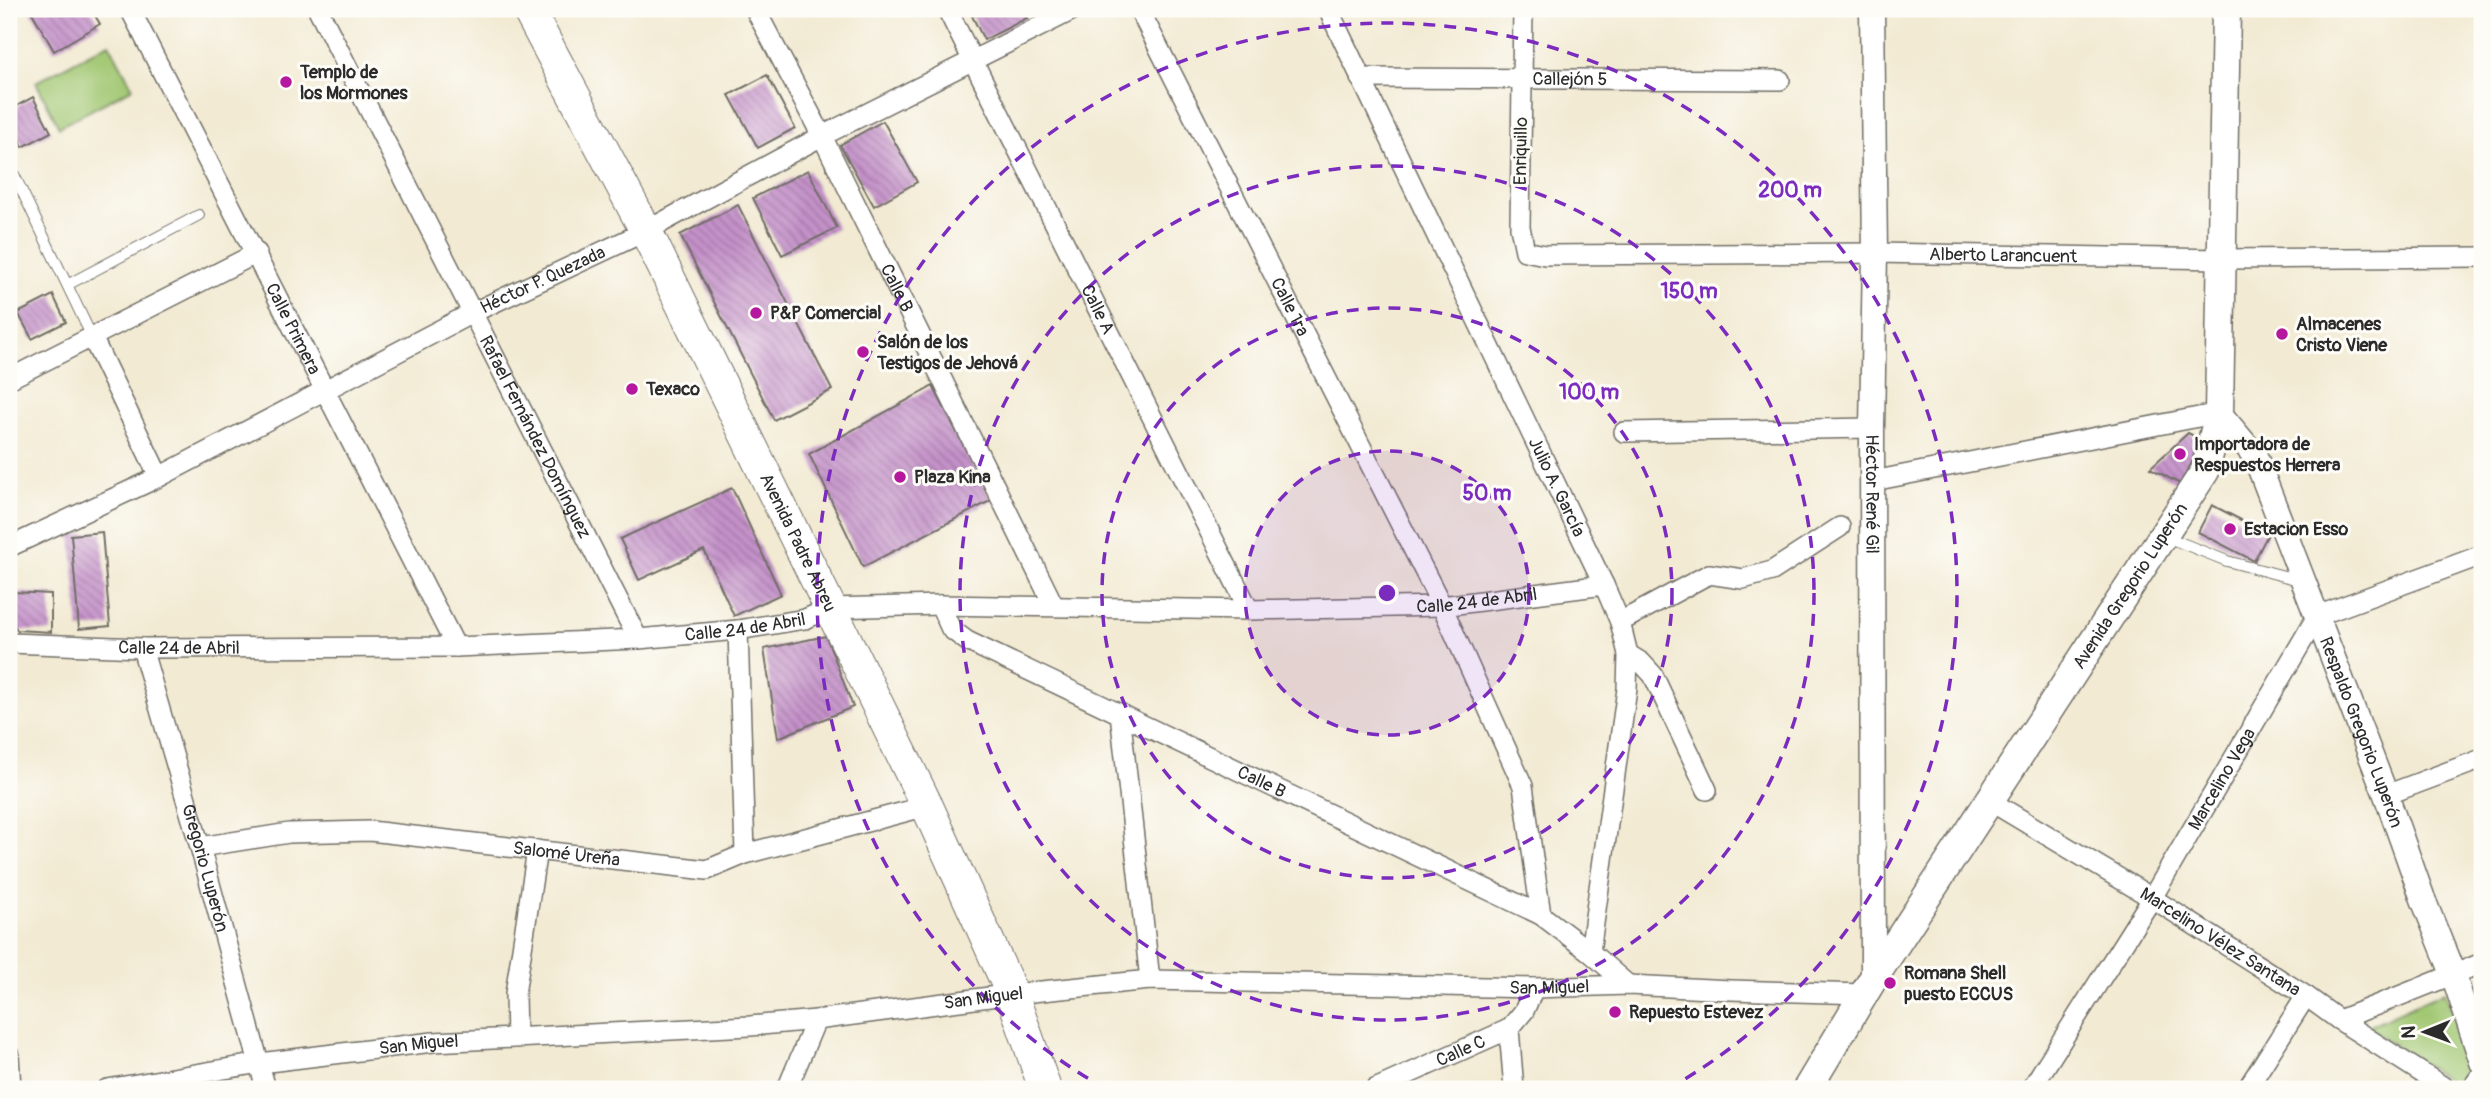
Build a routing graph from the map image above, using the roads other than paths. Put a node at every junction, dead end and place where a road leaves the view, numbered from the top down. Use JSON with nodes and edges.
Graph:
{"nodes":[{"id":1,"x":130,"y":9,"type":"edge"},
{"id":2,"x":318,"y":9,"type":"edge"},
{"id":3,"x":528,"y":9,"type":"edge"},
{"id":4,"x":755,"y":9,"type":"edge"},
{"id":5,"x":947,"y":9,"type":"edge"},
{"id":6,"x":1075,"y":9,"type":"edge"},
{"id":7,"x":1139,"y":9,"type":"edge"},
{"id":8,"x":1328,"y":9,"type":"edge"},
{"id":9,"x":1523,"y":9,"type":"edge"},
{"id":10,"x":1872,"y":9,"type":"edge"},
{"id":11,"x":2226,"y":9,"type":"edge"},
{"id":12,"x":972,"y":59,"type":"junction"},
{"id":13,"x":1360,"y":78,"type":"junction"},
{"id":14,"x":1522,"y":79,"type":"junction"},
{"id":15,"x":1780,"y":80,"type":"dead end"},
{"id":16,"x":822,"y":136,"type":"junction"},
{"id":17,"x":9,"y":164,"type":"edge"},
{"id":18,"x":199,"y":215,"type":"dead end"},
{"id":19,"x":646,"y":231,"type":"junction"},
{"id":20,"x":1525,"y":251,"type":"joint"},
{"id":21,"x":257,"y":253,"type":"junction"},
{"id":22,"x":1875,"y":253,"type":"junction"},
{"id":23,"x":2482,"y":257,"type":"edge"},
{"id":24,"x":2222,"y":259,"type":"junction"},
{"id":25,"x":67,"y":285,"type":"junction"},
{"id":26,"x":474,"y":312,"type":"junction"},
{"id":27,"x":92,"y":337,"type":"junction"},
{"id":28,"x":9,"y":379,"type":"edge"},
{"id":29,"x":323,"y":391,"type":"junction"},
{"id":30,"x":2219,"y":413,"type":"junction"},
{"id":31,"x":1872,"y":428,"type":"junction"},
{"id":32,"x":1624,"y":432,"type":"dead end"},
{"id":33,"x":159,"y":477,"type":"junction"},
{"id":34,"x":1873,"y":481,"type":"junction"},
{"id":35,"x":1840,"y":527,"type":"dead end"},
{"id":36,"x":2163,"y":536,"type":"junction"},
{"id":37,"x":9,"y":547,"type":"edge"},
{"id":38,"x":2482,"y":555,"type":"edge"},
{"id":39,"x":2304,"y":582,"type":"junction"},
{"id":40,"x":1604,"y":584,"type":"junction"},
{"id":41,"x":940,"y":606,"type":"junction"},
{"id":42,"x":1054,"y":606,"type":"junction"},
{"id":43,"x":1442,"y":606,"type":"junction"},
{"id":44,"x":831,"y":608,"type":"junction"},
{"id":45,"x":1249,"y":610,"type":"junction"},
{"id":46,"x":2317,"y":616,"type":"junction"},
{"id":47,"x":1620,"y":622,"type":"junction"},
{"id":48,"x":737,"y":630,"type":"junction"},
{"id":49,"x":638,"y":639,"type":"junction"},
{"id":50,"x":9,"y":643,"type":"edge"},
{"id":51,"x":456,"y":647,"type":"junction"},
{"id":52,"x":142,"y":648,"type":"junction"},
{"id":53,"x":1628,"y":654,"type":"junction"},
{"id":54,"x":1120,"y":713,"type":"junction"},
{"id":55,"x":2482,"y":759,"type":"edge"},
{"id":56,"x":1707,"y":790,"type":"dead end"},
{"id":57,"x":2386,"y":795,"type":"junction"},
{"id":58,"x":1990,"y":801,"type":"junction"},
{"id":59,"x":927,"y":806,"type":"junction"},
{"id":60,"x":200,"y":847,"type":"junction"},
{"id":61,"x":537,"y":850,"type":"junction"},
{"id":62,"x":745,"y":853,"type":"junction"},
{"id":63,"x":2152,"y":898,"type":"junction"},
{"id":64,"x":1541,"y":915,"type":"junction"},
{"id":65,"x":1590,"y":952,"type":"junction"},
{"id":66,"x":2482,"y":963,"type":"edge"},
{"id":67,"x":2453,"y":974,"type":"junction"},
{"id":68,"x":1150,"y":980,"type":"junction"},
{"id":69,"x":1628,"y":985,"type":"junction"},
{"id":70,"x":1869,"y":987,"type":"junction"},
{"id":71,"x":1534,"y":988,"type":"junction"},
{"id":72,"x":1013,"y":994,"type":"junction"},
{"id":73,"x":2306,"y":996,"type":"junction"},
{"id":74,"x":816,"y":1020,"type":"junction"},
{"id":75,"x":2339,"y":1020,"type":"junction"},
{"id":76,"x":1509,"y":1029,"type":"junction"},
{"id":77,"x":516,"y":1037,"type":"junction"},
{"id":78,"x":9,"y":1055,"type":"edge"},
{"id":79,"x":2482,"y":1062,"type":"edge"},
{"id":80,"x":260,"y":1063,"type":"junction"},
{"id":81,"x":2482,"y":1074,"type":"edge"},
{"id":82,"x":11,"y":1089,"type":"edge"},
{"id":83,"x":107,"y":1089,"type":"edge"},
{"id":84,"x":266,"y":1089,"type":"edge"},
{"id":85,"x":787,"y":1089,"type":"edge"},
{"id":86,"x":1045,"y":1089,"type":"edge"},
{"id":87,"x":1375,"y":1089,"type":"edge"},
{"id":88,"x":1514,"y":1089,"type":"edge"},
{"id":89,"x":1807,"y":1089,"type":"edge"},
{"id":90,"x":2031,"y":1089,"type":"edge"},
{"id":91,"x":2247,"y":1089,"type":"edge"},
{"id":92,"x":2447,"y":1089,"type":"edge"},
{"id":93,"x":2471,"y":1089,"type":"edge"}],
"edges":[{"from":1,"to":21,"type":"street","name":"Calle Primera"},
{"from":2,"to":26,"type":"street","name":"Rafael Fernández Domínguez"},
{"from":3,"to":19,"type":"main road","name":"Avenida Padre Abreu"},
{"from":4,"to":16,"type":"street","name":"Calle B"},
{"from":5,"to":12,"type":"street","name":"Calle A"},
{"from":6,"to":12,"type":"street","name":"Héctor P. Quezada"},
{"from":7,"to":43,"type":"street","name":"Calle 1ra"},
{"from":8,"to":13,"type":"street","name":"Julio A. García"},
{"from":9,"to":14,"type":"street","name":"Enriquillo"},
{"from":10,"to":22,"type":"street","name":"Héctor René Gil"},
{"from":11,"to":24,"type":"main road","name":"Avenida Gregorio Luperón"},
{"from":12,"to":16,"type":"street","name":"Héctor P. Quezada"},
{"from":12,"to":45,"type":"street","name":"Calle A"},
{"from":13,"to":14,"type":"street","name":"Callejón 5"},
{"from":13,"to":40,"type":"street","name":"Julio A. García"},
{"from":14,"to":15,"type":"street","name":"Callejón 5"},
{"from":14,"to":20,"type":"street","name":"Enriquillo"},
{"from":16,"to":19,"type":"street","name":"Héctor P. Quezada"},
{"from":16,"to":42,"type":"street","name":"Calle B"},
{"from":17,"to":25,"type":"lane"},
{"from":18,"to":25,"type":"lane"},
{"from":19,"to":26,"type":"street","name":"Héctor P. Quezada"},
{"from":19,"to":44,"type":"main road","name":"Avenida Padre Abreu"},
{"from":20,"to":22,"type":"street","name":"Alberto Larancuent"},
{"from":21,"to":27,"type":"street"},
{"from":21,"to":29,"type":"street","name":"Calle Primera"},
{"from":22,"to":24,"type":"street","name":"Alberto Larancuent"},
{"from":22,"to":31,"type":"street","name":"Héctor René Gil"},
{"from":23,"to":24,"type":"street","name":"Alberto Larancuent"},
{"from":24,"to":30,"type":"main road","name":"Avenida Gregorio Luperón"},
{"from":25,"to":27,"type":"lane"},
{"from":26,"to":29,"type":"street","name":"Héctor P. Quezada"},
{"from":26,"to":49,"type":"street","name":"Rafael Fernández Domínguez"},
{"from":27,"to":28,"type":"street"},
{"from":27,"to":33,"type":"street"},
{"from":29,"to":33,"type":"street","name":"Héctor P. Quezada"},
{"from":29,"to":51,"type":"street","name":"Calle Primera"},
{"from":30,"to":34,"type":"street"},
{"from":30,"to":36,"type":"main road","name":"Avenida Gregorio Luperón"},
{"from":30,"to":39,"type":"street","name":"Respaldo Gregorio Luperón"},
{"from":31,"to":32,"type":"street"},
{"from":31,"to":34,"type":"street","name":"Héctor René Gil"},
{"from":33,"to":37,"type":"street","name":"Héctor P. Quezada"},
{"from":34,"to":70,"type":"street","name":"Héctor René Gil"},
{"from":35,"to":47,"type":"street"},
{"from":36,"to":39,"type":"lane"},
{"from":36,"to":58,"type":"main road","name":"Avenida Gregorio Luperón"},
{"from":38,"to":46,"type":"street"},
{"from":39,"to":46,"type":"street","name":"Respaldo Gregorio Luperón"},
{"from":40,"to":43,"type":"street","name":"Calle 24 de Abril"},
{"from":40,"to":47,"type":"street","name":"Julio A. García"},
{"from":41,"to":42,"type":"street","name":"Calle 24 de Abril"},
{"from":41,"to":44,"type":"street","name":"Calle 24 de Abril"},
{"from":41,"to":54,"type":"street","name":"Calle B"},
{"from":42,"to":45,"type":"street","name":"Calle 24 de Abril"},
{"from":43,"to":45,"type":"street","name":"Calle 24 de Abril"},
{"from":43,"to":64,"type":"street","name":"Calle 1ra"},
{"from":44,"to":48,"type":"street","name":"Calle 24 de Abril"},
{"from":44,"to":59,"type":"main road","name":"Avenida Padre Abreu"},
{"from":46,"to":57,"type":"street","name":"Respaldo Gregorio Luperón"},
{"from":46,"to":63,"type":"street","name":"Marcelino Vega"},
{"from":47,"to":53,"type":"street","name":"Julio A. García"},
{"from":48,"to":49,"type":"street","name":"Calle 24 de Abril"},
{"from":48,"to":62,"type":"street"},
{"from":49,"to":51,"type":"street","name":"Calle 24 de Abril"},
{"from":50,"to":52,"type":"street","name":"Calle 24 de Abril"},
{"from":51,"to":52,"type":"street","name":"Calle 24 de Abril"},
{"from":52,"to":60,"type":"street","name":"Gregorio Luperón"},
{"from":53,"to":56,"type":"street"},
{"from":53,"to":65,"type":"street","name":"Julio A. García"},
{"from":54,"to":64,"type":"street","name":"Calle B"},
{"from":54,"to":68,"type":"street"},
{"from":55,"to":57,"type":"street"},
{"from":57,"to":67,"type":"street","name":"Respaldo Gregorio Luperón"},
{"from":58,"to":63,"type":"street","name":"Marcelino Vélez Santana"},
{"from":58,"to":70,"type":"main road","name":"Avenida Gregorio Luperón"},
{"from":59,"to":62,"type":"street","name":"Salomé Ureña"},
{"from":59,"to":72,"type":"main road","name":"Avenida Padre Abreu"},
{"from":60,"to":61,"type":"street","name":"Salomé Ureña"},
{"from":60,"to":80,"type":"street","name":"Gregorio Luperón"},
{"from":61,"to":62,"type":"street","name":"Salomé Ureña"},
{"from":61,"to":77,"type":"street"},
{"from":63,"to":73,"type":"street","name":"Marcelino Vélez Santana"},
{"from":63,"to":90,"type":"street","name":"Marcelino Vega"},
{"from":64,"to":65,"type":"street","name":"Calle B"},
{"from":65,"to":69,"type":"street"},
{"from":66,"to":67,"type":"street"},
{"from":67,"to":75,"type":"street"},
{"from":67,"to":79,"type":"street","name":"Respaldo Gregorio Luperón"},
{"from":68,"to":71,"type":"street","name":"San Miguel"},
{"from":68,"to":72,"type":"street","name":"San Miguel"},
{"from":69,"to":70,"type":"street","name":"San Miguel"},
{"from":69,"to":71,"type":"street","name":"San Miguel"},
{"from":70,"to":89,"type":"main road","name":"Avenida Gregorio Luperón"},
{"from":71,"to":76,"type":"street"},
{"from":72,"to":74,"type":"street","name":"San Miguel"},
{"from":72,"to":86,"type":"main road","name":"Avenida Padre Abreu"},
{"from":73,"to":75,"type":"street","name":"Marcelino Vélez Santana"},
{"from":73,"to":91,"type":"street"},
{"from":74,"to":77,"type":"street","name":"San Miguel"},
{"from":74,"to":85,"type":"street"},
{"from":75,"to":92,"type":"street","name":"Marcelino Vélez Santana"},
{"from":76,"to":87,"type":"street","name":"Calle C"},
{"from":76,"to":88,"type":"street"},
{"from":77,"to":80,"type":"street","name":"San Miguel"},
{"from":78,"to":82,"type":"street"},
{"from":80,"to":83,"type":"street","name":"San Miguel"},
{"from":80,"to":84,"type":"street","name":"Gregorio Luperón"},
{"from":81,"to":93,"type":"street"}]}
